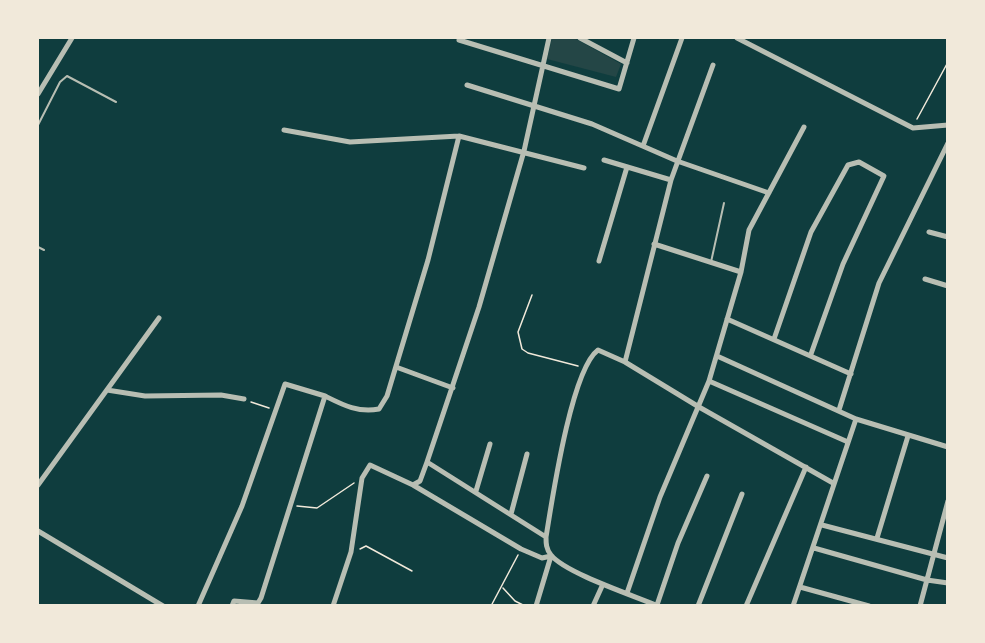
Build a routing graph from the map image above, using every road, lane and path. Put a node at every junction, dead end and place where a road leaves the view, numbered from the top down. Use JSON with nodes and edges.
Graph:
{"nodes":[{"id":1,"x":72,"y":38,"type":"edge"},
{"id":2,"x":549,"y":38,"type":"edge"},
{"id":3,"x":580,"y":38,"type":"edge"},
{"id":4,"x":634,"y":38,"type":"edge"},
{"id":5,"x":681,"y":38,"type":"edge"},
{"id":6,"x":737,"y":38,"type":"edge"},
{"id":7,"x":459,"y":40,"type":"dead end"},
{"id":8,"x":948,"y":62,"type":"edge"},
{"id":9,"x":627,"y":63,"type":"junction"},
{"id":10,"x":542,"y":65,"type":"junction"},
{"id":11,"x":713,"y":65,"type":"dead end"},
{"id":12,"x":467,"y":85,"type":"dead end"},
{"id":13,"x":38,"y":94,"type":"edge"},
{"id":14,"x":116,"y":102,"type":"dead end"},
{"id":15,"x":534,"y":106,"type":"junction"},
{"id":16,"x":38,"y":125,"type":"edge"},
{"id":17,"x":948,"y":125,"type":"edge"},
{"id":18,"x":804,"y":127,"type":"dead end"},
{"id":19,"x":913,"y":128,"type":"junction"},
{"id":20,"x":285,"y":130,"type":"dead end"},
{"id":21,"x":459,"y":136,"type":"junction"},
{"id":22,"x":948,"y":143,"type":"edge"},
{"id":23,"x":643,"y":146,"type":"junction"},
{"id":24,"x":524,"y":151,"type":"junction"},
{"id":25,"x":604,"y":160,"type":"dead end"},
{"id":26,"x":677,"y":161,"type":"junction"},
{"id":27,"x":627,"y":167,"type":"junction"},
{"id":28,"x":584,"y":168,"type":"dead end"},
{"id":29,"x":671,"y":180,"type":"junction"},
{"id":30,"x":769,"y":193,"type":"junction"},
{"id":31,"x":724,"y":203,"type":"dead end"},
{"id":32,"x":929,"y":232,"type":"dead end"},
{"id":33,"x":948,"y":237,"type":"edge"},
{"id":34,"x":654,"y":244,"type":"junction"},
{"id":35,"x":38,"y":247,"type":"edge"},
{"id":36,"x":44,"y":250,"type":"dead end"},
{"id":37,"x":599,"y":261,"type":"dead end"},
{"id":38,"x":711,"y":263,"type":"junction"},
{"id":39,"x":741,"y":272,"type":"junction"},
{"id":40,"x":924,"y":279,"type":"dead end"},
{"id":41,"x":948,"y":286,"type":"edge"},
{"id":42,"x":532,"y":295,"type":"dead end"},
{"id":43,"x":159,"y":318,"type":"dead end"},
{"id":44,"x":727,"y":319,"type":"junction"},
{"id":45,"x":774,"y":339,"type":"junction"},
{"id":46,"x":812,"y":354,"type":"junction"},
{"id":47,"x":717,"y":356,"type":"junction"},
{"id":48,"x":625,"y":362,"type":"junction"},
{"id":49,"x":396,"y":367,"type":"junction"},
{"id":50,"x":586,"y":368,"type":"junction"},
{"id":51,"x":851,"y":374,"type":"junction"},
{"id":52,"x":709,"y":381,"type":"junction"},
{"id":53,"x":453,"y":388,"type":"junction"},
{"id":54,"x":107,"y":390,"type":"junction"},
{"id":55,"x":325,"y":396,"type":"junction"},
{"id":56,"x":244,"y":399,"type":"joint"},
{"id":57,"x":699,"y":407,"type":"junction"},
{"id":58,"x":839,"y":410,"type":"junction"},
{"id":59,"x":276,"y":411,"type":"junction"},
{"id":60,"x":856,"y":419,"type":"junction"},
{"id":61,"x":908,"y":436,"type":"junction"},
{"id":62,"x":848,"y":442,"type":"junction"},
{"id":63,"x":490,"y":444,"type":"dead end"},
{"id":64,"x":948,"y":447,"type":"edge"},
{"id":65,"x":527,"y":454,"type":"dead end"},
{"id":66,"x":427,"y":462,"type":"junction"},
{"id":67,"x":806,"y":468,"type":"junction"},
{"id":68,"x":707,"y":476,"type":"dead end"},
{"id":69,"x":362,"y":478,"type":"junction"},
{"id":70,"x":833,"y":483,"type":"junction"},
{"id":71,"x":38,"y":485,"type":"edge"},
{"id":72,"x":413,"y":485,"type":"junction"},
{"id":73,"x":476,"y":491,"type":"junction"},
{"id":74,"x":742,"y":494,"type":"dead end"},
{"id":75,"x":948,"y":501,"type":"edge"},
{"id":76,"x":290,"y":505,"type":"junction"},
{"id":77,"x":511,"y":514,"type":"junction"},
{"id":78,"x":822,"y":525,"type":"junction"},
{"id":79,"x":38,"y":531,"type":"edge"},
{"id":80,"x":546,"y":537,"type":"junction"},
{"id":81,"x":878,"y":538,"type":"junction"},
{"id":82,"x":814,"y":548,"type":"junction"},
{"id":83,"x":521,"y":549,"type":"junction"},
{"id":84,"x":351,"y":552,"type":"junction"},
{"id":85,"x":932,"y":553,"type":"junction"},
{"id":86,"x":551,"y":556,"type":"junction"},
{"id":87,"x":948,"y":558,"type":"edge"},
{"id":88,"x":412,"y":571,"type":"dead end"},
{"id":89,"x":927,"y":580,"type":"junction"},
{"id":90,"x":948,"y":583,"type":"edge"},
{"id":91,"x":603,"y":584,"type":"junction"},
{"id":92,"x":502,"y":587,"type":"junction"},
{"id":93,"x":800,"y":587,"type":"junction"},
{"id":94,"x":627,"y":593,"type":"junction"},
{"id":95,"x":658,"y":605,"type":"edge"},
{"id":96,"x":163,"y":606,"type":"edge"},
{"id":97,"x":198,"y":606,"type":"edge"},
{"id":98,"x":232,"y":606,"type":"edge"},
{"id":99,"x":333,"y":606,"type":"edge"},
{"id":100,"x":491,"y":606,"type":"edge"},
{"id":101,"x":525,"y":606,"type":"edge"},
{"id":102,"x":536,"y":606,"type":"edge"},
{"id":103,"x":593,"y":606,"type":"edge"},
{"id":104,"x":698,"y":606,"type":"edge"},
{"id":105,"x":746,"y":606,"type":"edge"},
{"id":106,"x":793,"y":606,"type":"edge"},
{"id":107,"x":869,"y":606,"type":"edge"},
{"id":108,"x":920,"y":606,"type":"edge"}],
"edges":[{"from":1,"to":13,"type":"street"},
{"from":2,"to":10,"type":"street"},
{"from":3,"to":9,"type":"street"},
{"from":4,"to":9,"type":"street"},
{"from":5,"to":23,"type":"street"},
{"from":6,"to":19,"type":"street"},
{"from":7,"to":10,"type":"street"},
{"from":8,"to":19,"type":"path"},
{"from":9,"to":10,"type":"street"},
{"from":10,"to":15,"type":"street"},
{"from":11,"to":26,"type":"street"},
{"from":12,"to":15,"type":"street"},
{"from":14,"to":16,"type":"lane"},
{"from":15,"to":23,"type":"street"},
{"from":15,"to":24,"type":"street"},
{"from":17,"to":19,"type":"street"},
{"from":18,"to":30,"type":"street"},
{"from":20,"to":21,"type":"street"},
{"from":21,"to":24,"type":"street"},
{"from":21,"to":49,"type":"street"},
{"from":22,"to":51,"type":"street"},
{"from":23,"to":26,"type":"street"},
{"from":24,"to":28,"type":"street"},
{"from":24,"to":53,"type":"street"},
{"from":25,"to":27,"type":"street"},
{"from":26,"to":29,"type":"street"},
{"from":26,"to":30,"type":"street"},
{"from":27,"to":29,"type":"street"},
{"from":27,"to":37,"type":"street"},
{"from":29,"to":34,"type":"street"},
{"from":30,"to":39,"type":"street"},
{"from":31,"to":38,"type":"lane"},
{"from":32,"to":33,"type":"street"},
{"from":34,"to":38,"type":"street"},
{"from":34,"to":48,"type":"street"},
{"from":35,"to":36,"type":"lane"},
{"from":38,"to":39,"type":"street"},
{"from":39,"to":44,"type":"street"},
{"from":40,"to":41,"type":"street"},
{"from":42,"to":50,"type":"path"},
{"from":43,"to":54,"type":"street"},
{"from":44,"to":45,"type":"street"},
{"from":44,"to":47,"type":"street"},
{"from":45,"to":46,"type":"street"},
{"from":45,"to":46,"type":"street"},
{"from":46,"to":51,"type":"street"},
{"from":47,"to":52,"type":"street"},
{"from":47,"to":58,"type":"street"},
{"from":48,"to":50,"type":"street"},
{"from":48,"to":57,"type":"street"},
{"from":49,"to":53,"type":"street"},
{"from":49,"to":55,"type":"street"},
{"from":50,"to":80,"type":"street"},
{"from":51,"to":58,"type":"street"},
{"from":52,"to":57,"type":"street"},
{"from":52,"to":62,"type":"street"},
{"from":53,"to":66,"type":"street"},
{"from":54,"to":56,"type":"street"},
{"from":54,"to":71,"type":"street"},
{"from":55,"to":59,"type":"street"},
{"from":55,"to":76,"type":"street"},
{"from":56,"to":59,"type":"path"},
{"from":57,"to":67,"type":"street"},
{"from":57,"to":94,"type":"street"},
{"from":58,"to":60,"type":"street"},
{"from":59,"to":97,"type":"street"},
{"from":60,"to":61,"type":"street"},
{"from":60,"to":62,"type":"street"},
{"from":61,"to":64,"type":"street"},
{"from":61,"to":81,"type":"street"},
{"from":62,"to":70,"type":"street"},
{"from":63,"to":73,"type":"street"},
{"from":65,"to":77,"type":"street"},
{"from":66,"to":72,"type":"street"},
{"from":66,"to":73,"type":"street"},
{"from":67,"to":70,"type":"street"},
{"from":67,"to":105,"type":"street"},
{"from":68,"to":95,"type":"street"},
{"from":69,"to":72,"type":"street"},
{"from":69,"to":76,"type":"path"},
{"from":69,"to":84,"type":"street"},
{"from":70,"to":78,"type":"street"},
{"from":72,"to":83,"type":"street"},
{"from":73,"to":77,"type":"street"},
{"from":74,"to":104,"type":"street"},
{"from":75,"to":85,"type":"street"},
{"from":76,"to":98,"type":"street"},
{"from":77,"to":80,"type":"street"},
{"from":78,"to":81,"type":"street"},
{"from":78,"to":82,"type":"street"},
{"from":79,"to":96,"type":"street"},
{"from":80,"to":86,"type":"street"},
{"from":81,"to":85,"type":"street"},
{"from":82,"to":89,"type":"street"},
{"from":82,"to":93,"type":"street"},
{"from":83,"to":86,"type":"street"},
{"from":83,"to":92,"type":"path"},
{"from":84,"to":88,"type":"path"},
{"from":84,"to":99,"type":"street"},
{"from":85,"to":87,"type":"street"},
{"from":85,"to":89,"type":"street"},
{"from":86,"to":91,"type":"street"},
{"from":86,"to":102,"type":"street"},
{"from":89,"to":90,"type":"street"},
{"from":89,"to":108,"type":"street"},
{"from":91,"to":94,"type":"street"},
{"from":91,"to":103,"type":"street"},
{"from":92,"to":100,"type":"path"},
{"from":92,"to":101,"type":"path"},
{"from":93,"to":106,"type":"street"},
{"from":93,"to":107,"type":"street"},
{"from":94,"to":95,"type":"street"}]}
